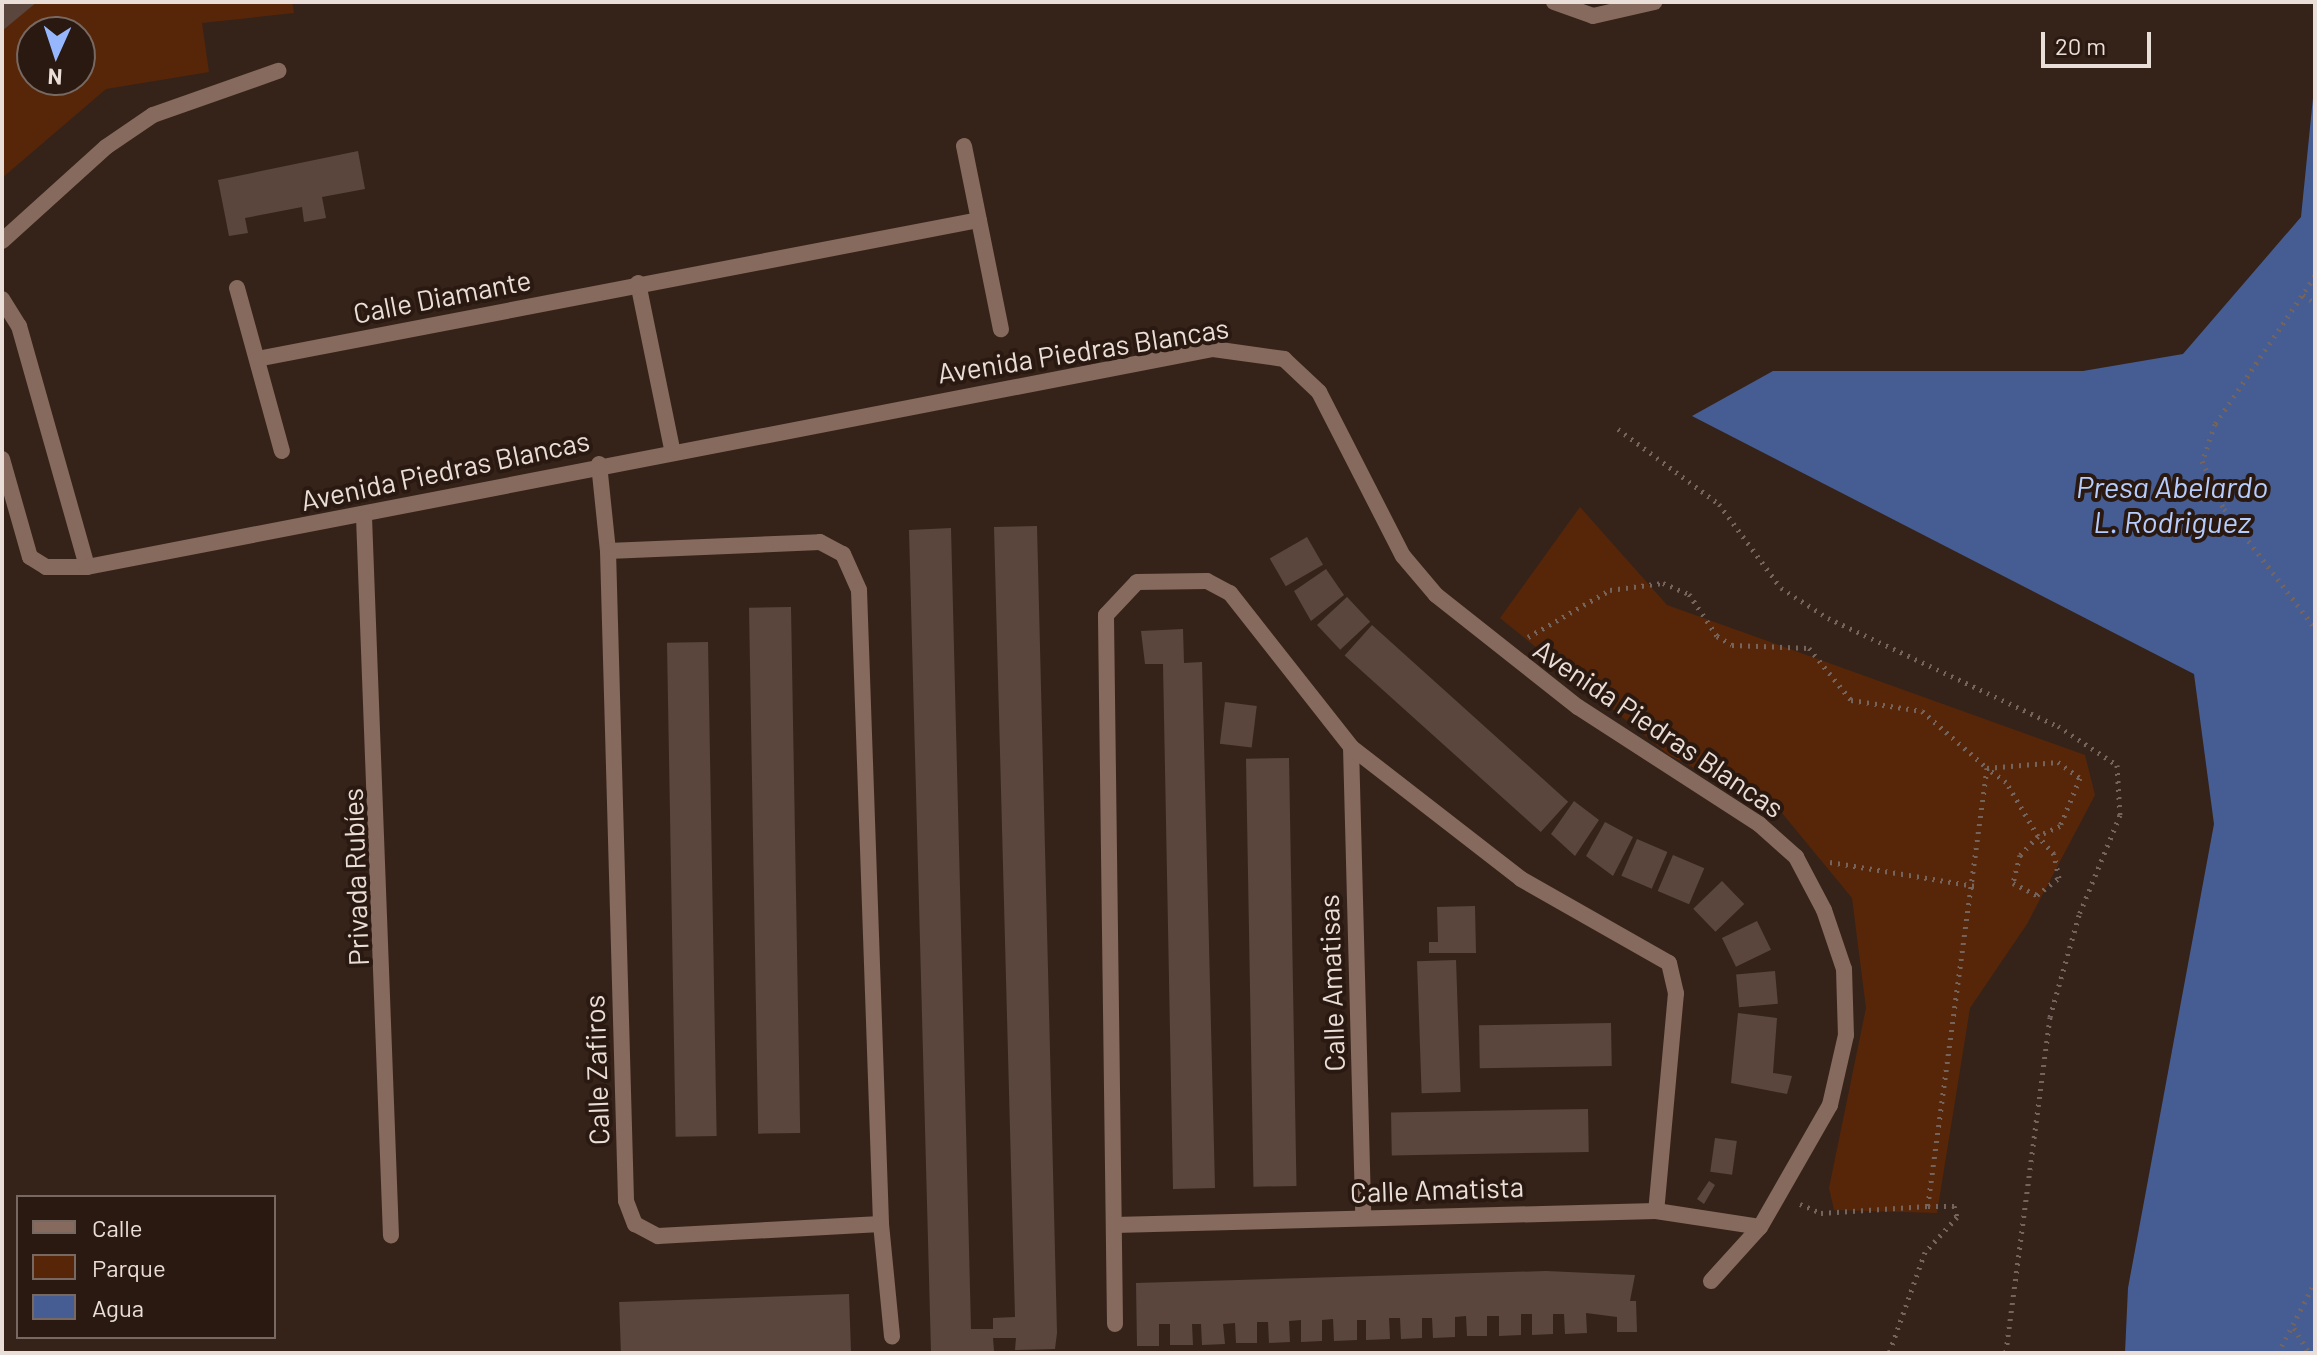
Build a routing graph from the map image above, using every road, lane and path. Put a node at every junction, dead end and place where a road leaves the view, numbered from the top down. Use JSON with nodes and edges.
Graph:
{"nodes":[{"id":1,"x":1554,"y":2,"type":"edge"},
{"id":2,"x":1654,"y":2,"type":"edge"},
{"id":3,"x":278,"y":71,"type":"dead end"},
{"id":4,"x":964,"y":146,"type":"dead end"},
{"id":5,"x":979,"y":220,"type":"junction"},
{"id":6,"x":2,"y":241,"type":"edge"},
{"id":7,"x":2315,"y":276,"type":"edge"},
{"id":8,"x":638,"y":283,"type":"junction"},
{"id":9,"x":237,"y":288,"type":"dead end"},
{"id":10,"x":2303,"y":295,"type":"junction"},
{"id":11,"x":2,"y":299,"type":"edge"},
{"id":12,"x":2315,"y":303,"type":"edge"},
{"id":13,"x":1001,"y":329,"type":"dead end"},
{"id":14,"x":257,"y":359,"type":"junction"},
{"id":15,"x":1618,"y":429,"type":"dead end"},
{"id":16,"x":672,"y":449,"type":"junction"},
{"id":17,"x":282,"y":451,"type":"dead end"},
{"id":18,"x":2,"y":459,"type":"edge"},
{"id":19,"x":599,"y":464,"type":"junction"},
{"id":20,"x":364,"y":517,"type":"junction"},
{"id":21,"x":608,"y":551,"type":"junction"},
{"id":22,"x":87,"y":567,"type":"junction"},
{"id":23,"x":2315,"y":628,"type":"edge"},
{"id":24,"x":1508,"y":656,"type":"junction"},
{"id":25,"x":1351,"y":747,"type":"junction"},
{"id":26,"x":1987,"y":768,"type":"junction"},
{"id":27,"x":2038,"y":836,"type":"junction"},
{"id":28,"x":1796,"y":857,"type":"junction"},
{"id":29,"x":1975,"y":886,"type":"junction"},
{"id":30,"x":1782,"y":1188,"type":"junction"},
{"id":31,"x":1928,"y":1206,"type":"junction"},
{"id":32,"x":1656,"y":1211,"type":"junction"},
{"id":33,"x":1363,"y":1217,"type":"junction"},
{"id":34,"x":881,"y":1224,"type":"junction"},
{"id":35,"x":1114,"y":1225,"type":"junction"},
{"id":36,"x":1760,"y":1227,"type":"junction"},
{"id":37,"x":391,"y":1235,"type":"dead end"},
{"id":38,"x":1711,"y":1281,"type":"dead end"},
{"id":39,"x":2315,"y":1282,"type":"edge"},
{"id":40,"x":1115,"y":1324,"type":"dead end"},
{"id":41,"x":2294,"y":1328,"type":"junction"},
{"id":42,"x":892,"y":1336,"type":"dead end"},
{"id":43,"x":1889,"y":1353,"type":"edge"},
{"id":44,"x":2006,"y":1353,"type":"edge"},
{"id":45,"x":2234,"y":1353,"type":"edge"},
{"id":46,"x":2249,"y":1353,"type":"edge"},
{"id":47,"x":2278,"y":1353,"type":"edge"},
{"id":48,"x":2309,"y":1353,"type":"edge"}],
"edges":[{"from":1,"to":2,"type":"street"},
{"from":3,"to":6,"type":"street"},
{"from":4,"to":5,"type":"street"},
{"from":5,"to":8,"type":"street","name":"Calle Diamante"},
{"from":5,"to":13,"type":"street"},
{"from":7,"to":10,"type":"path"},
{"from":8,"to":14,"type":"street","name":"Calle Diamante"},
{"from":8,"to":16,"type":"street"},
{"from":9,"to":14,"type":"street"},
{"from":10,"to":12,"type":"path"},
{"from":10,"to":23,"type":"path"},
{"from":11,"to":22,"type":"street"},
{"from":14,"to":17,"type":"street"},
{"from":15,"to":44,"type":"path"},
{"from":16,"to":19,"type":"street","name":"Avenida Piedras Blancas"},
{"from":16,"to":24,"type":"street","name":"Avenida Piedras Blancas"},
{"from":18,"to":22,"type":"street","name":"Avenida Piedras Blancas"},
{"from":19,"to":20,"type":"street","name":"Avenida Piedras Blancas"},
{"from":19,"to":21,"type":"street","name":"Calle Zafiros"},
{"from":20,"to":22,"type":"street","name":"Avenida Piedras Blancas"},
{"from":20,"to":37,"type":"street","name":"Privada Rubíes"},
{"from":21,"to":34,"type":"street"},
{"from":21,"to":34,"type":"street","name":"Calle Zafiros"},
{"from":24,"to":26,"type":"path"},
{"from":24,"to":28,"type":"street","name":"Avenida Piedras Blancas"},
{"from":25,"to":32,"type":"street"},
{"from":25,"to":33,"type":"street","name":"Calle Amatisas"},
{"from":25,"to":35,"type":"street"},
{"from":26,"to":27,"type":"path"},
{"from":26,"to":27,"type":"path"},
{"from":26,"to":29,"type":"path"},
{"from":27,"to":27,"type":"path"},
{"from":28,"to":29,"type":"path"},
{"from":28,"to":30,"type":"street","name":"Avenida Piedras Blancas"},
{"from":29,"to":31,"type":"path"},
{"from":30,"to":31,"type":"path"},
{"from":30,"to":36,"type":"street","name":"Avenida Piedras Blancas"},
{"from":31,"to":43,"type":"path"},
{"from":32,"to":33,"type":"street","name":"Calle Amatista"},
{"from":32,"to":36,"type":"street","name":"Calle Amatista"},
{"from":33,"to":35,"type":"street","name":"Calle Amatista"},
{"from":34,"to":42,"type":"street"},
{"from":35,"to":40,"type":"street"},
{"from":36,"to":38,"type":"street","name":"Avenida Piedras Blancas"},
{"from":39,"to":41,"type":"path"},
{"from":41,"to":47,"type":"path"},
{"from":41,"to":48,"type":"path"},
{"from":45,"to":46,"type":"path"}]}
